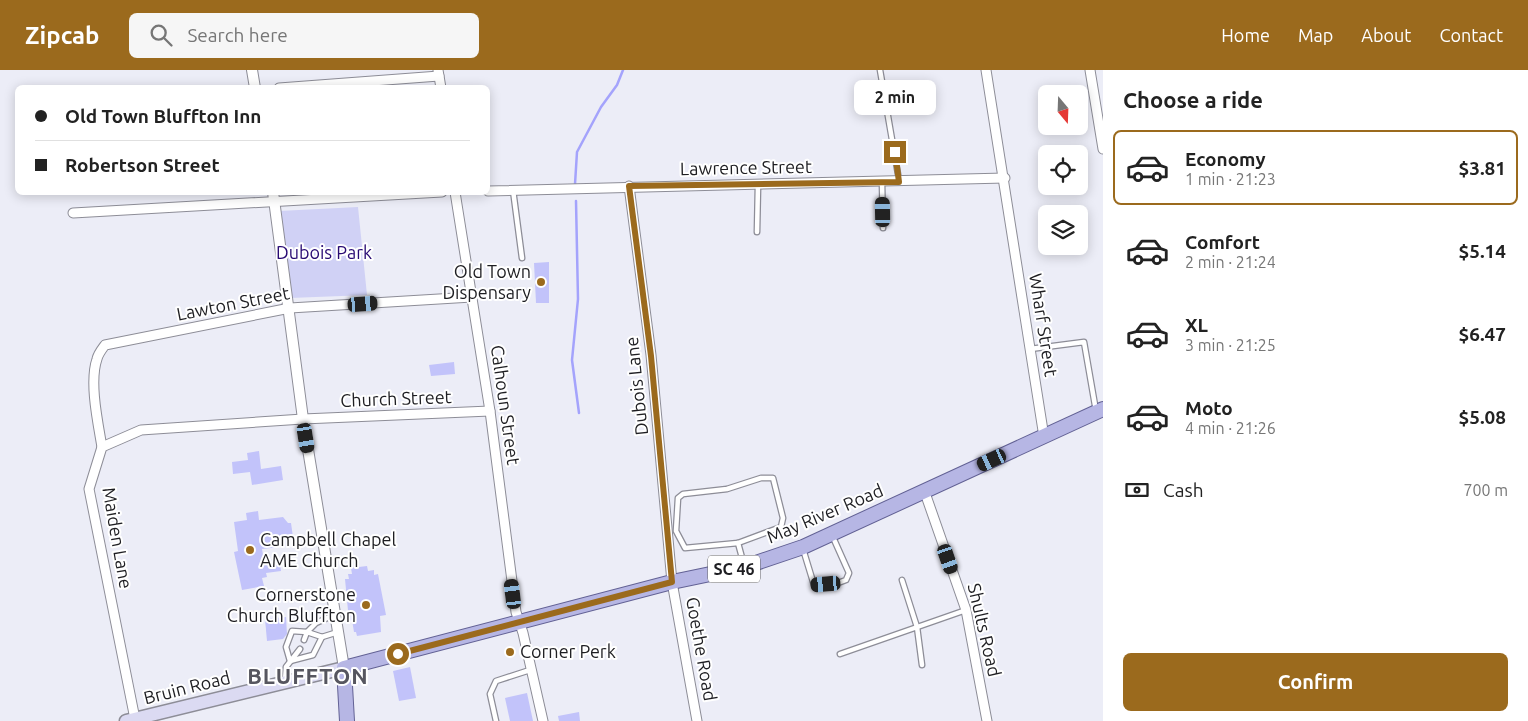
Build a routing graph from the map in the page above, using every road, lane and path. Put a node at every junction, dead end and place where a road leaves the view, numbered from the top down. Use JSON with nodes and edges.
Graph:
{"nodes":[{"id":1,"x":252,"y":70,"type":"edge"},
{"id":2,"x":880,"y":70,"type":"edge"},
{"id":3,"x":986,"y":70,"type":"edge"},
{"id":4,"x":1090,"y":70,"type":"edge"},
{"id":5,"x":439,"y":73,"type":"edge"},
{"id":6,"x":254,"y":85,"type":"edge"},
{"id":7,"x":311,"y":85,"type":"edge"},
{"id":8,"x":1103,"y":150,"type":"edge"},
{"id":9,"x":1005,"y":178,"type":"junction"},
{"id":10,"x":882,"y":182,"type":"junction"},
{"id":11,"x":899,"y":182,"type":"junction"},
{"id":12,"x":758,"y":185,"type":"junction"},
{"id":13,"x":629,"y":186,"type":"junction"},
{"id":14,"x":512,"y":190,"type":"junction"},
{"id":15,"x":490,"y":191,"type":"edge"},
{"id":16,"x":341,"y":195,"type":"edge"},
{"id":17,"x":455,"y":195,"type":"edge"},
{"id":18,"x":273,"y":197,"type":"edge"},
{"id":19,"x":73,"y":213,"type":"dead end"},
{"id":20,"x":883,"y":228,"type":"dead end"},
{"id":21,"x":757,"y":232,"type":"dead end"},
{"id":22,"x":522,"y":258,"type":"dead end"},
{"id":23,"x":472,"y":297,"type":"junction"},
{"id":24,"x":290,"y":308,"type":"junction"},
{"id":25,"x":1030,"y":349,"type":"junction"},
{"id":26,"x":490,"y":411,"type":"junction"},
{"id":27,"x":1099,"y":411,"type":"edge"},
{"id":28,"x":303,"y":419,"type":"junction"},
{"id":29,"x":1044,"y":437,"type":"junction"},
{"id":30,"x":102,"y":446,"type":"junction"},
{"id":31,"x":924,"y":490,"type":"junction"},
{"id":32,"x":832,"y":534,"type":"junction"},
{"id":33,"x":738,"y":543,"type":"junction"},
{"id":34,"x":803,"y":547,"type":"junction"},
{"id":35,"x":744,"y":566,"type":"junction"},
{"id":36,"x":902,"y":580,"type":"dead end"},
{"id":37,"x":672,"y":582,"type":"junction"},
{"id":38,"x":966,"y":610,"type":"junction"},
{"id":39,"x":335,"y":615,"type":"junction"},
{"id":40,"x":518,"y":622,"type":"junction"},
{"id":41,"x":917,"y":627,"type":"junction"},
{"id":42,"x":307,"y":632,"type":"junction"},
{"id":43,"x":338,"y":632,"type":"junction"},
{"id":44,"x":322,"y":637,"type":"junction"},
{"id":45,"x":304,"y":640,"type":"dead end"},
{"id":46,"x":300,"y":649,"type":"dead end"},
{"id":47,"x":840,"y":654,"type":"dead end"},
{"id":48,"x":290,"y":661,"type":"junction"},
{"id":49,"x":922,"y":665,"type":"dead end"},
{"id":50,"x":344,"y":668,"type":"junction"},
{"id":51,"x":530,"y":670,"type":"junction"},
{"id":52,"x":285,"y":682,"type":"junction"},
{"id":53,"x":130,"y":720,"type":"edge"},
{"id":54,"x":347,"y":721,"type":"edge"},
{"id":55,"x":496,"y":721,"type":"edge"},
{"id":56,"x":543,"y":721,"type":"edge"},
{"id":57,"x":697,"y":721,"type":"edge"},
{"id":58,"x":987,"y":721,"type":"edge"}],
"edges":[{"from":1,"to":6,"type":"street"},
{"from":2,"to":11,"type":"lane"},
{"from":3,"to":9,"type":"street","name":"Wharf Street"},
{"from":4,"to":8,"type":"street"},
{"from":5,"to":7,"type":"street"},
{"from":9,"to":11,"type":"street","name":"Lawrence Street"},
{"from":9,"to":25,"type":"street","name":"Wharf Street"},
{"from":10,"to":11,"type":"street","name":"Lawrence Street"},
{"from":10,"to":12,"type":"street","name":"Lawrence Street"},
{"from":10,"to":20,"type":"lane"},
{"from":12,"to":13,"type":"street","name":"Lawrence Street"},
{"from":12,"to":21,"type":"lane"},
{"from":13,"to":14,"type":"street","name":"Lawrence Street"},
{"from":13,"to":37,"type":"street","name":"Dubois Lane"},
{"from":14,"to":15,"type":"street","name":"Lawrence Street"},
{"from":14,"to":22,"type":"lane"},
{"from":16,"to":18,"type":"street"},
{"from":17,"to":23,"type":"street","name":"Calhoun Street"},
{"from":18,"to":19,"type":"street"},
{"from":18,"to":24,"type":"street"},
{"from":23,"to":24,"type":"street","name":"Lawton Street"},
{"from":23,"to":26,"type":"street","name":"Calhoun Street"},
{"from":24,"to":28,"type":"street"},
{"from":24,"to":30,"type":"street","name":"Lawton Street"},
{"from":25,"to":27,"type":"lane"},
{"from":25,"to":29,"type":"street","name":"Wharf Street"},
{"from":26,"to":28,"type":"street","name":"Church Street"},
{"from":26,"to":40,"type":"street","name":"Calhoun Street"},
{"from":27,"to":29,"type":"main road","name":"May River Road","number":"SC 46"},
{"from":28,"to":30,"type":"street"},
{"from":28,"to":39,"type":"street"},
{"from":29,"to":31,"type":"main road","name":"May River Road","number":"SC 46"},
{"from":30,"to":53,"type":"street","name":"Maiden Lane"},
{"from":31,"to":32,"type":"main road","name":"May River Road","number":"SC 46"},
{"from":31,"to":38,"type":"street","name":"Shults Road"},
{"from":32,"to":34,"type":"main road","name":"May River Road","number":"SC 46"},
{"from":32,"to":34,"type":"lane"},
{"from":33,"to":33,"type":"lane"},
{"from":33,"to":35,"type":"lane"},
{"from":34,"to":35,"type":"main road","name":"May River Road","number":"SC 46"},
{"from":35,"to":37,"type":"main road","name":"May River Road","number":"SC 46"},
{"from":36,"to":41,"type":"lane"},
{"from":37,"to":40,"type":"main road","name":"May River Road","number":"SC 46"},
{"from":37,"to":57,"type":"street","name":"Goethe Road"},
{"from":38,"to":41,"type":"lane"},
{"from":38,"to":58,"type":"street","name":"Shults Road"},
{"from":39,"to":42,"type":"lane"},
{"from":39,"to":43,"type":"street"},
{"from":40,"to":50,"type":"main road","name":"May River Road","number":"SC 46"},
{"from":40,"to":51,"type":"street","name":"Calhoun Street"},
{"from":41,"to":47,"type":"lane"},
{"from":41,"to":49,"type":"lane"},
{"from":42,"to":44,"type":"lane"},
{"from":42,"to":45,"type":"lane"},
{"from":42,"to":48,"type":"lane"},
{"from":43,"to":44,"type":"lane"},
{"from":43,"to":50,"type":"street"},
{"from":44,"to":48,"type":"lane"},
{"from":46,"to":48,"type":"lane"},
{"from":48,"to":52,"type":"lane"},
{"from":50,"to":52,"type":"main road","name":"Bruin Road"},
{"from":50,"to":54,"type":"main road"},
{"from":51,"to":55,"type":"lane"},
{"from":51,"to":56,"type":"street","name":"Calhoun Street"},
{"from":52,"to":53,"type":"main road","name":"Bruin Road"}]}
